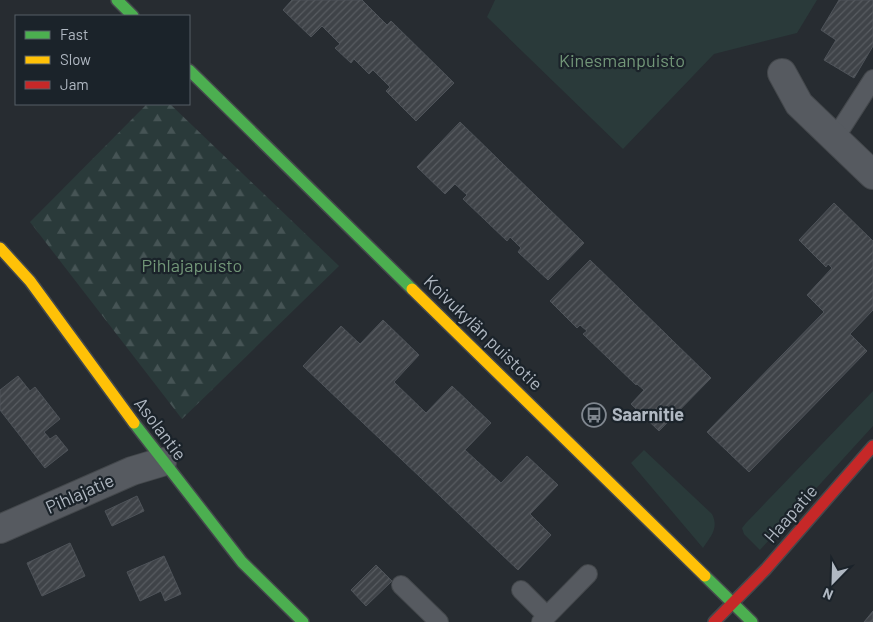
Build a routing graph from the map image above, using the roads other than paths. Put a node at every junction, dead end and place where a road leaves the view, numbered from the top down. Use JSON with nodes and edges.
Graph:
{"nodes":[{"id":1,"x":117,"y":0,"type":"edge"},
{"id":2,"x":132,"y":15,"type":"edge"},
{"id":3,"x":190,"y":71,"type":"edge"},
{"id":4,"x":782,"y":73,"type":"dead end"},
{"id":5,"x":873,"y":79,"type":"edge"},
{"id":6,"x":835,"y":138,"type":"junction"},
{"id":7,"x":873,"y":175,"type":"edge"},
{"id":8,"x":0,"y":248,"type":"edge"},
{"id":9,"x":873,"y":446,"type":"edge"},
{"id":10,"x":162,"y":462,"type":"junction"},
{"id":11,"x":0,"y":529,"type":"edge"},
{"id":12,"x":588,"y":574,"type":"dead end"},
{"id":13,"x":401,"y":585,"type":"dead end"},
{"id":14,"x":521,"y":590,"type":"dead end"},
{"id":15,"x":734,"y":604,"type":"junction"},
{"id":16,"x":544,"y":619,"type":"edge"},
{"id":17,"x":303,"y":622,"type":"edge"},
{"id":18,"x":439,"y":622,"type":"edge"},
{"id":19,"x":714,"y":622,"type":"edge"},
{"id":20,"x":752,"y":622,"type":"edge"}],
"edges":[{"from":1,"to":2,"type":"street"},
{"from":3,"to":15,"type":"street","name":"Koivukylän puistotie"},
{"from":4,"to":6,"type":"street"},
{"from":5,"to":6,"type":"lane"},
{"from":6,"to":7,"type":"street"},
{"from":8,"to":10,"type":"street","name":"Asolantie"},
{"from":9,"to":15,"type":"street","name":"Haapatie"},
{"from":10,"to":11,"type":"street","name":"Pihlajatie"},
{"from":10,"to":17,"type":"street","name":"Asolantie"},
{"from":12,"to":16,"type":"lane"},
{"from":13,"to":18,"type":"lane"},
{"from":14,"to":16,"type":"lane"},
{"from":15,"to":19,"type":"street","name":"Haapatie"},
{"from":15,"to":20,"type":"street","name":"Koivukylän puistotie"}]}
